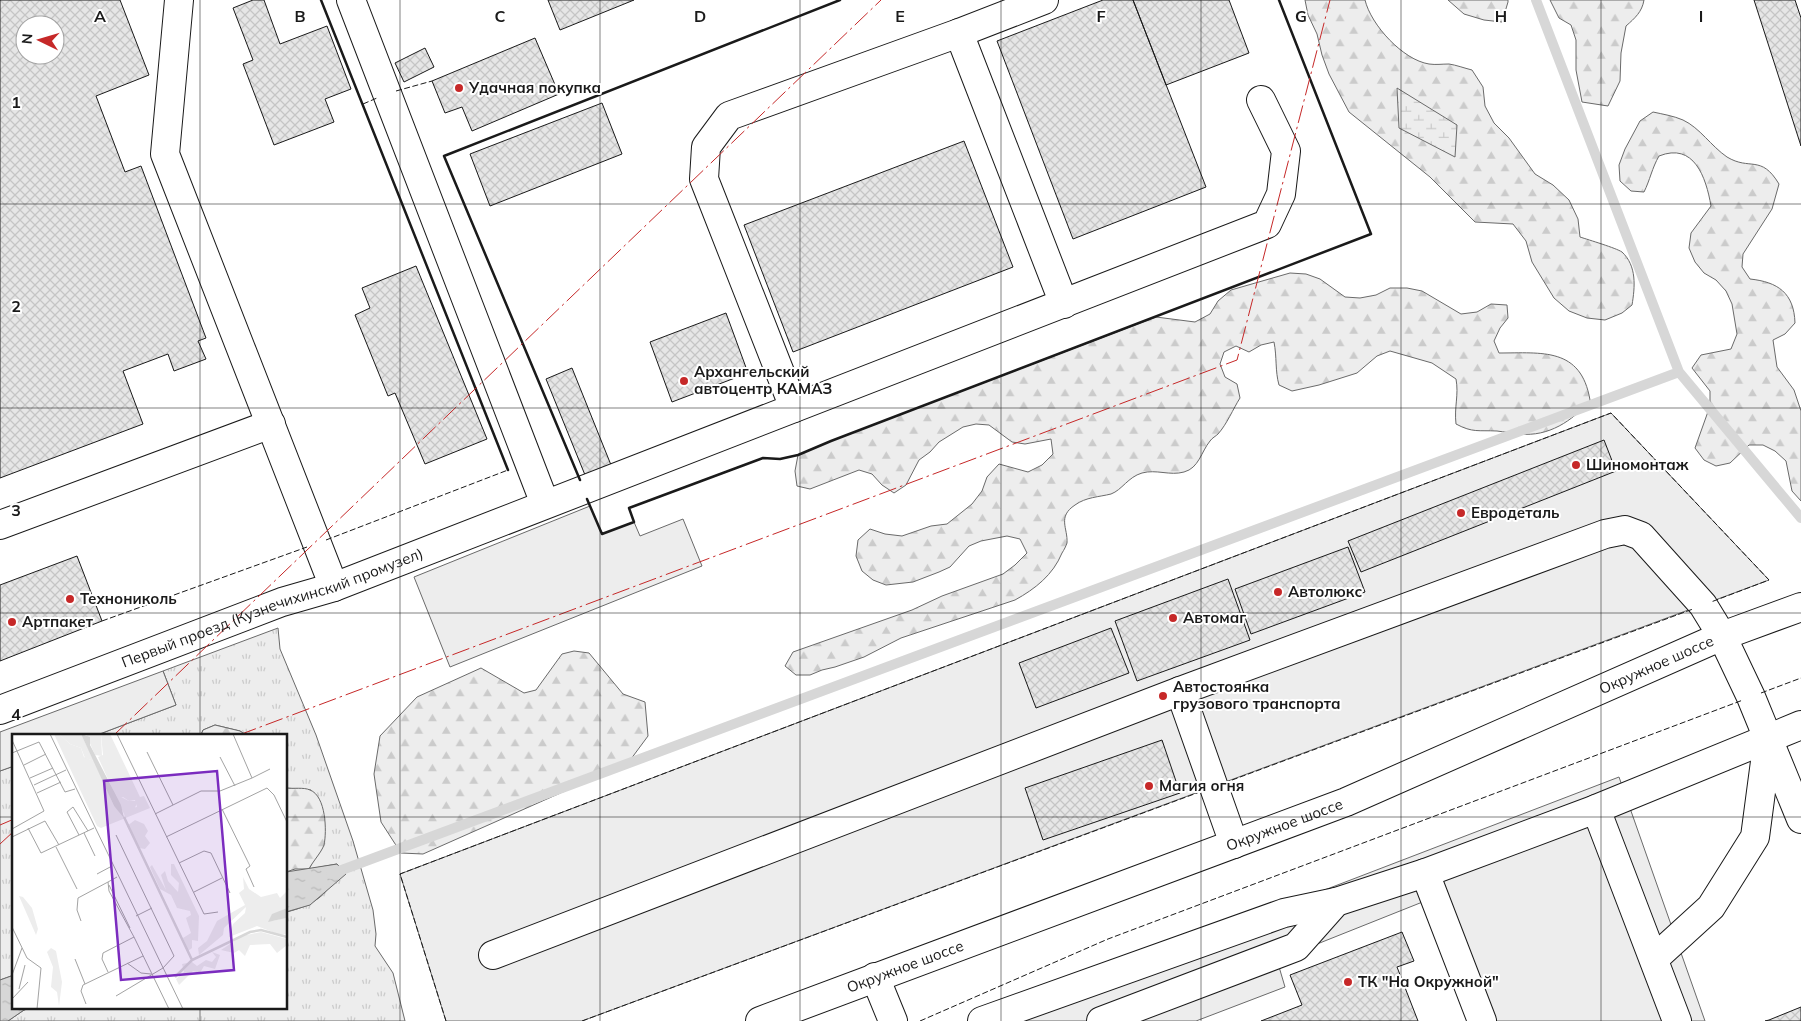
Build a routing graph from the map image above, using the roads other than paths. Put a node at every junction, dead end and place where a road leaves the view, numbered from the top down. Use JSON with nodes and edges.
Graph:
{"nodes":[{"id":1,"x":179,"y":0,"type":"edge"},
{"id":2,"x":351,"y":0,"type":"edge"},
{"id":3,"x":1044,"y":0,"type":"edge"},
{"id":4,"x":959,"y":33,"type":"junction"},
{"id":5,"x":1261,"y":100,"type":"dead end"},
{"id":6,"x":1064,"y":304,"type":"junction"},
{"id":7,"x":794,"y":408,"type":"junction"},
{"id":8,"x":271,"y":424,"type":"junction"},
{"id":9,"x":546,"y":504,"type":"junction"},
{"id":10,"x":0,"y":525,"type":"edge"},
{"id":11,"x":334,"y":587,"type":"junction"},
{"id":12,"x":1801,"y":607,"type":"edge"},
{"id":13,"x":1722,"y":636,"type":"junction"},
{"id":14,"x":1180,"y":691,"type":"junction"},
{"id":15,"x":0,"y":710,"type":"edge"},
{"id":16,"x":1801,"y":725,"type":"edge"},
{"id":17,"x":1768,"y":738,"type":"junction"},
{"id":18,"x":1596,"y":809,"type":"junction"},
{"id":19,"x":1801,"y":819,"type":"edge"},
{"id":20,"x":1234,"y":844,"type":"junction"},
{"id":21,"x":1425,"y":872,"type":"junction"},
{"id":22,"x":1336,"y":902,"type":"junction"},
{"id":23,"x":493,"y":955,"type":"dead end"},
{"id":24,"x":1654,"y":959,"type":"junction"},
{"id":25,"x":875,"y":977,"type":"junction"},
{"id":26,"x":768,"y":1020,"type":"edge"},
{"id":27,"x":893,"y":1021,"type":"edge"},
{"id":28,"x":982,"y":1021,"type":"edge"},
{"id":29,"x":1101,"y":1021,"type":"edge"},
{"id":30,"x":1482,"y":1021,"type":"edge"},
{"id":31,"x":1677,"y":1021,"type":"edge"}],
"edges":[{"from":1,"to":8,"type":"main road"},
{"from":2,"to":9,"type":"main road"},
{"from":3,"to":4,"type":"main road"},
{"from":4,"to":6,"type":"main road"},
{"from":4,"to":7,"type":"main road"},
{"from":5,"to":6,"type":"main road","name":"Первый проезд (Кузнечихинский промузел)"},
{"from":6,"to":7,"type":"main road","name":"Первый проезд (Кузнечихинский промузел)"},
{"from":7,"to":9,"type":"main road","name":"Первый проезд (Кузнечихинский промузел)"},
{"from":8,"to":10,"type":"main road"},
{"from":8,"to":11,"type":"main road"},
{"from":9,"to":11,"type":"main road","name":"Первый проезд (Кузнечихинский промузел)"},
{"from":11,"to":15,"type":"main road","name":"Первый проезд (Кузнечихинский промузел)"},
{"from":12,"to":13,"type":"main road","name":"Окружное шоссе"},
{"from":13,"to":14,"type":"main road"},
{"from":13,"to":17,"type":"main road"},
{"from":13,"to":20,"type":"main road","name":"Окружное шоссе"},
{"from":14,"to":20,"type":"main road"},
{"from":14,"to":23,"type":"main road"},
{"from":16,"to":17,"type":"main road"},
{"from":17,"to":18,"type":"main road"},
{"from":17,"to":19,"type":"main road"},
{"from":17,"to":24,"type":"main road"},
{"from":18,"to":21,"type":"main road"},
{"from":18,"to":24,"type":"main road"},
{"from":20,"to":25,"type":"main road","name":"Окружное шоссе"},
{"from":21,"to":22,"type":"main road"},
{"from":21,"to":30,"type":"main road"},
{"from":22,"to":28,"type":"main road"},
{"from":22,"to":29,"type":"main road"},
{"from":24,"to":31,"type":"main road"},
{"from":25,"to":26,"type":"main road","name":"Окружное шоссе"},
{"from":25,"to":27,"type":"main road"}]}
